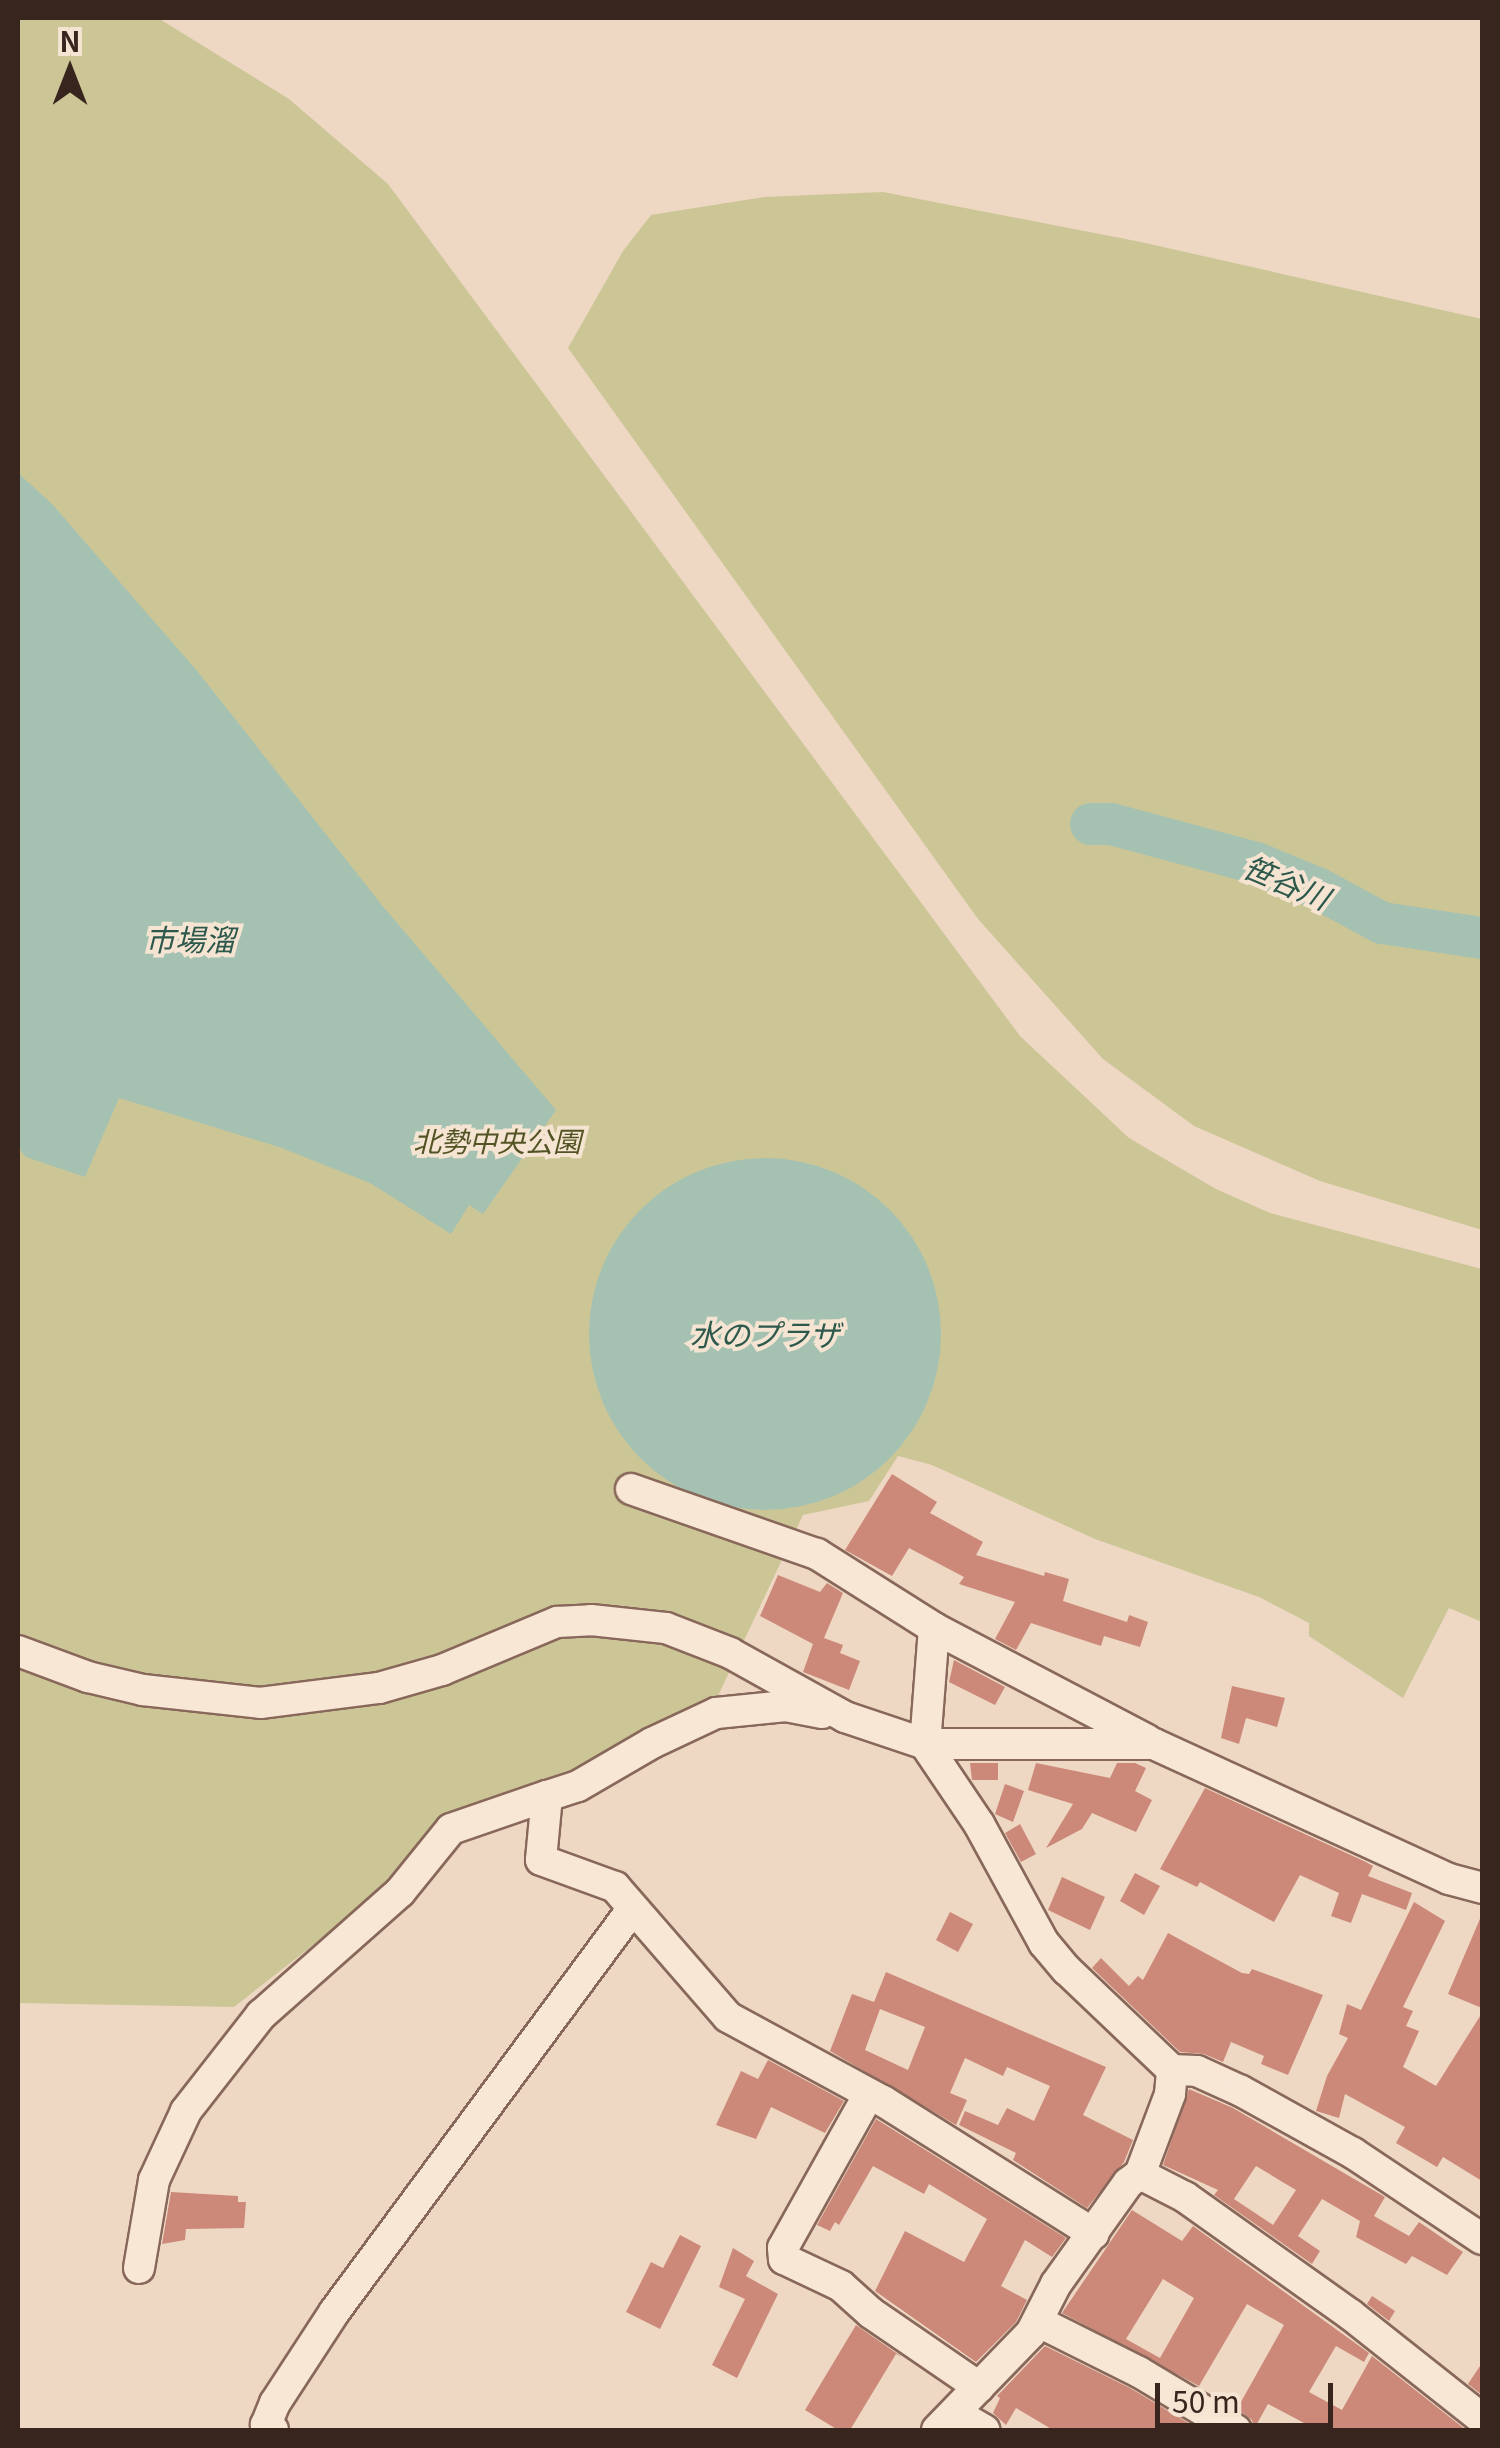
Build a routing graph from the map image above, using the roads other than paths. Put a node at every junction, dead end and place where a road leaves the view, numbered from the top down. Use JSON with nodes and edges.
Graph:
{"nodes":[{"id":1,"x":631,"y":1489,"type":"dead end"},
{"id":2,"x":934,"y":1628,"type":"junction"},
{"id":3,"x":18,"y":1651,"type":"edge"},
{"id":4,"x":845,"y":1717,"type":"junction"},
{"id":5,"x":925,"y":1744,"type":"junction"},
{"id":6,"x":1154,"y":1744,"type":"junction"},
{"id":7,"x":547,"y":1796,"type":"junction"},
{"id":8,"x":1482,"y":1888,"type":"edge"},
{"id":9,"x":632,"y":1910,"type":"junction"},
{"id":10,"x":1172,"y":2070,"type":"junction"},
{"id":11,"x":869,"y":2094,"type":"junction"},
{"id":12,"x":1140,"y":2174,"type":"junction"},
{"id":13,"x":1094,"y":2234,"type":"junction"},
{"id":14,"x":1482,"y":2239,"type":"edge"},
{"id":15,"x":138,"y":2268,"type":"dead end"},
{"id":16,"x":1040,"y":2322,"type":"junction"},
{"id":17,"x":979,"y":2388,"type":"junction"},
{"id":18,"x":1482,"y":2419,"type":"edge"},
{"id":19,"x":946,"y":2422,"type":"edge"},
{"id":20,"x":273,"y":2430,"type":"edge"},
{"id":21,"x":986,"y":2430,"type":"edge"},
{"id":22,"x":1236,"y":2430,"type":"edge"}],
"edges":[{"from":1,"to":2,"type":"street"},
{"from":2,"to":5,"type":"street"},
{"from":2,"to":6,"type":"street"},
{"from":3,"to":4,"type":"street"},
{"from":4,"to":5,"type":"street"},
{"from":4,"to":7,"type":"street"},
{"from":5,"to":6,"type":"street"},
{"from":5,"to":10,"type":"street"},
{"from":6,"to":8,"type":"street"},
{"from":7,"to":9,"type":"street"},
{"from":7,"to":15,"type":"street"},
{"from":9,"to":11,"type":"street"},
{"from":9,"to":20,"type":"street"},
{"from":10,"to":12,"type":"street"},
{"from":10,"to":14,"type":"street"},
{"from":11,"to":13,"type":"street"},
{"from":11,"to":17,"type":"street"},
{"from":12,"to":13,"type":"street"},
{"from":12,"to":18,"type":"street"},
{"from":13,"to":16,"type":"street"},
{"from":16,"to":17,"type":"street"},
{"from":16,"to":22,"type":"street"},
{"from":17,"to":19,"type":"street"},
{"from":19,"to":21,"type":"street"}]}
